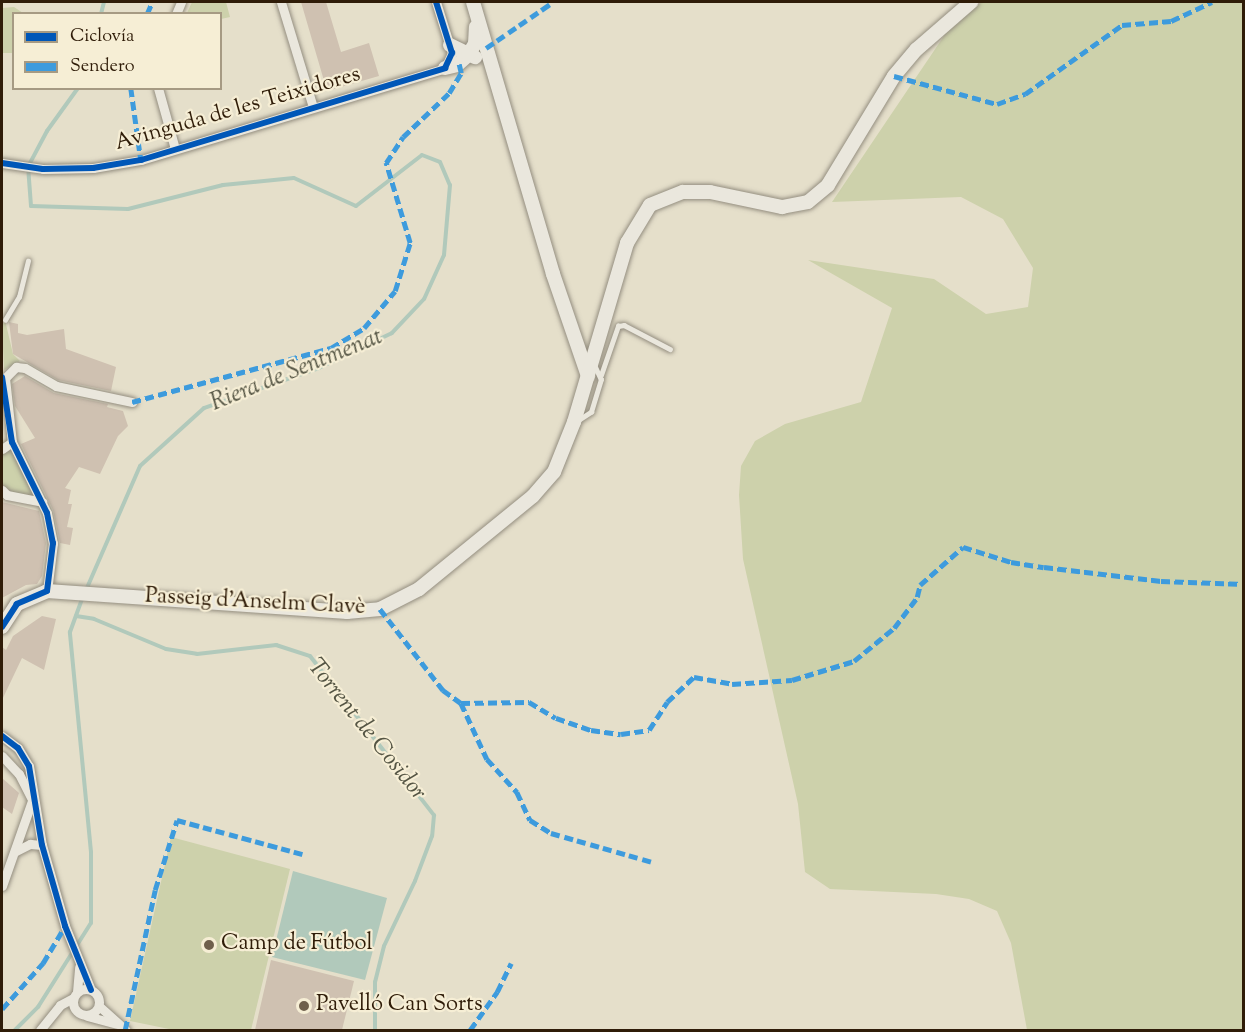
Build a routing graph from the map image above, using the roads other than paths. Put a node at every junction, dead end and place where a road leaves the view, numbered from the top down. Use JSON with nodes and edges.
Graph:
{"nodes":[{"id":1,"x":281,"y":2,"type":"edge"},
{"id":2,"x":436,"y":2,"type":"edge"},
{"id":3,"x":971,"y":2,"type":"edge"},
{"id":4,"x":470,"y":4,"type":"edge"},
{"id":5,"x":476,"y":37,"type":"junction"},
{"id":6,"x":450,"y":45,"type":"junction"},
{"id":7,"x":468,"y":55,"type":"junction"},
{"id":8,"x":483,"y":57,"type":"junction"},
{"id":9,"x":445,"y":68,"type":"junction"},
{"id":10,"x":494,"y":75,"type":"junction"},
{"id":11,"x":159,"y":90,"type":"edge"},
{"id":12,"x":313,"y":107,"type":"junction"},
{"id":13,"x":175,"y":149,"type":"junction"},
{"id":14,"x":2,"y":163,"type":"edge"},
{"id":15,"x":28,"y":261,"type":"dead end"},
{"id":16,"x":5,"y":320,"type":"dead end"},
{"id":17,"x":670,"y":349,"type":"dead end"},
{"id":18,"x":594,"y":372,"type":"junction"},
{"id":19,"x":3,"y":377,"type":"edge"},
{"id":20,"x":132,"y":402,"type":"dead end"},
{"id":21,"x":12,"y":442,"type":"junction"},
{"id":22,"x":2,"y":449,"type":"edge"},
{"id":23,"x":2,"y":490,"type":"edge"},
{"id":24,"x":42,"y":502,"type":"junction"},
{"id":25,"x":47,"y":591,"type":"junction"},
{"id":26,"x":2,"y":627,"type":"edge"},
{"id":27,"x":2,"y":736,"type":"edge"},
{"id":28,"x":22,"y":754,"type":"junction"},
{"id":29,"x":2,"y":756,"type":"edge"},
{"id":30,"x":11,"y":764,"type":"junction"},
{"id":31,"x":32,"y":801,"type":"junction"},
{"id":32,"x":42,"y":844,"type":"junction"},
{"id":33,"x":16,"y":850,"type":"junction"},
{"id":34,"x":2,"y":886,"type":"edge"},
{"id":35,"x":79,"y":967,"type":"junction"},
{"id":36,"x":91,"y":990,"type":"junction"},
{"id":37,"x":75,"y":995,"type":"junction"},
{"id":38,"x":99,"y":1006,"type":"junction"},
{"id":39,"x":87,"y":1016,"type":"junction"},
{"id":40,"x":116,"y":1024,"type":"junction"},
{"id":41,"x":40,"y":1030,"type":"edge"},
{"id":42,"x":126,"y":1030,"type":"edge"}],
"edges":[{"from":1,"to":12,"type":"street"},
{"from":2,"to":6,"type":"street"},
{"from":3,"to":18,"type":"main road","name":"Passeig d'Anselm Clavè"},
{"from":4,"to":5,"type":"main road"},
{"from":4,"to":10,"type":"main road"},
{"from":5,"to":7,"type":"main road"},
{"from":5,"to":8,"type":"main road"},
{"from":6,"to":7,"type":"main road"},
{"from":6,"to":9,"type":"street"},
{"from":7,"to":8,"type":"main road"},
{"from":7,"to":9,"type":"main road"},
{"from":8,"to":10,"type":"main road"},
{"from":9,"to":12,"type":"street","name":"Avinguda de les Teixidores"},
{"from":10,"to":18,"type":"main road"},
{"from":11,"to":13,"type":"street"},
{"from":12,"to":13,"type":"street","name":"Avinguda de les Teixidores"},
{"from":13,"to":14,"type":"street","name":"Avinguda de les Teixidores"},
{"from":15,"to":16,"type":"lane"},
{"from":17,"to":18,"type":"lane"},
{"from":18,"to":25,"type":"main road","name":"Passeig d'Anselm Clavè"},
{"from":19,"to":20,"type":"street"},
{"from":19,"to":21,"type":"street"},
{"from":21,"to":22,"type":"street"},
{"from":21,"to":24,"type":"street"},
{"from":23,"to":24,"type":"street"},
{"from":24,"to":25,"type":"street"},
{"from":25,"to":26,"type":"main road","name":"Passeig d'Anselm Clavè"},
{"from":27,"to":28,"type":"street"},
{"from":28,"to":30,"type":"street"},
{"from":28,"to":31,"type":"street"},
{"from":29,"to":30,"type":"street"},
{"from":30,"to":31,"type":"street"},
{"from":31,"to":32,"type":"street"},
{"from":31,"to":33,"type":"street"},
{"from":32,"to":33,"type":"street"},
{"from":32,"to":35,"type":"street"},
{"from":33,"to":34,"type":"street"},
{"from":35,"to":36,"type":"street"},
{"from":35,"to":37,"type":"street"},
{"from":36,"to":37,"type":"street"},
{"from":36,"to":38,"type":"street"},
{"from":37,"to":39,"type":"street"},
{"from":37,"to":41,"type":"street"},
{"from":38,"to":39,"type":"street"},
{"from":38,"to":40,"type":"street"},
{"from":39,"to":40,"type":"street"},
{"from":40,"to":42,"type":"street"}]}
